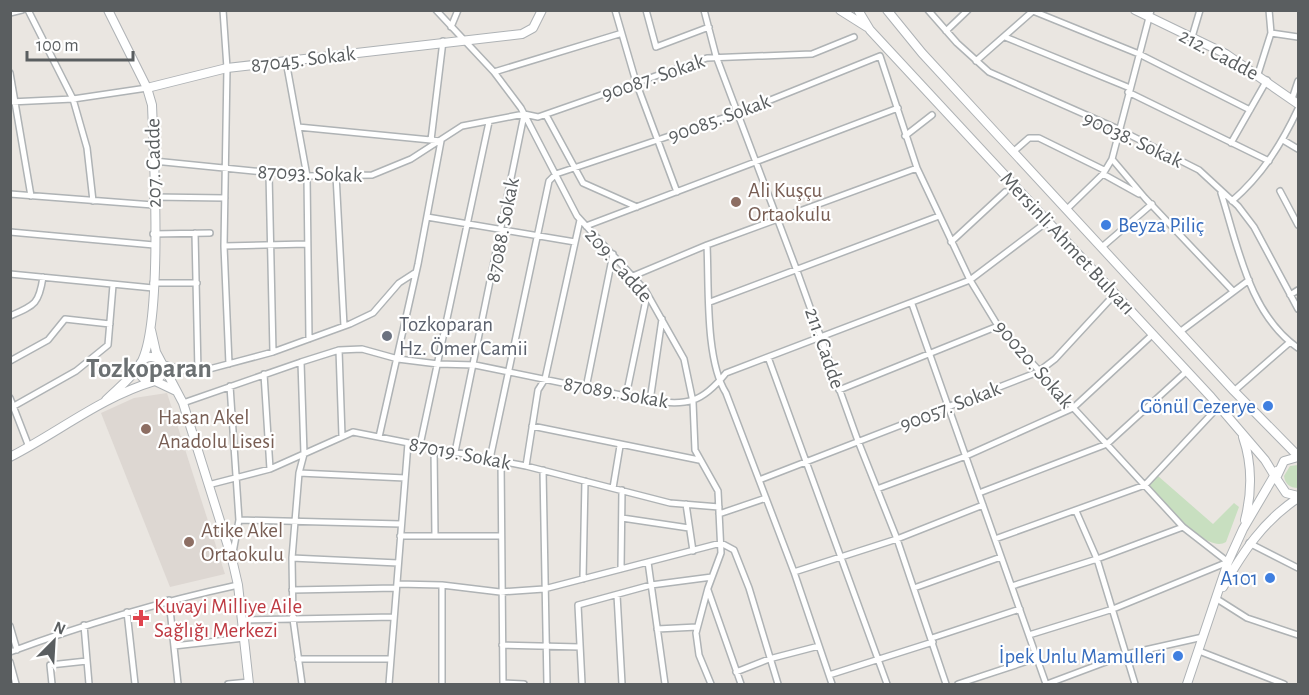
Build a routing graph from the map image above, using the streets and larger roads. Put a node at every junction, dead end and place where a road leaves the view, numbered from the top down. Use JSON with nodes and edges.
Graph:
{"nodes":[{"id":1,"x":22,"y":10,"type":"edge"},
{"id":2,"x":28,"y":10,"type":"edge"},
{"id":3,"x":108,"y":10,"type":"edge"},
{"id":4,"x":223,"y":10,"type":"edge"},
{"id":5,"x":436,"y":10,"type":"edge"},
{"id":6,"x":458,"y":10,"type":"edge"},
{"id":7,"x":542,"y":10,"type":"edge"},
{"id":8,"x":615,"y":10,"type":"edge"},
{"id":9,"x":646,"y":10,"type":"edge"},
{"id":10,"x":704,"y":10,"type":"edge"},
{"id":11,"x":840,"y":10,"type":"edge"},
{"id":12,"x":858,"y":10,"type":"edge"},
{"id":13,"x":928,"y":10,"type":"edge"},
{"id":14,"x":968,"y":10,"type":"edge"},
{"id":15,"x":1136,"y":10,"type":"edge"},
{"id":16,"x":1200,"y":10,"type":"edge"},
{"id":17,"x":1269,"y":10,"type":"edge"},
{"id":18,"x":889,"y":11,"type":"edge"},
{"id":19,"x":1034,"y":11,"type":"edge"},
{"id":20,"x":10,"y":13,"type":"edge"},
{"id":21,"x":1150,"y":14,"type":"edge"},
{"id":22,"x":451,"y":27,"type":"junction"},
{"id":23,"x":709,"y":27,"type":"junction"},
{"id":24,"x":870,"y":30,"type":"junction"},
{"id":25,"x":946,"y":31,"type":"junction"},
{"id":26,"x":1271,"y":33,"type":"junction"},
{"id":27,"x":620,"y":34,"type":"junction"},
{"id":28,"x":854,"y":37,"type":"dead end"},
{"id":29,"x":1005,"y":37,"type":"junction"},
{"id":30,"x":1299,"y":37,"type":"edge"},
{"id":31,"x":1192,"y":38,"type":"junction"},
{"id":32,"x":462,"y":39,"type":"junction"},
{"id":33,"x":443,"y":42,"type":"junction"},
{"id":34,"x":1139,"y":54,"type":"junction"},
{"id":35,"x":880,"y":56,"type":"joint"},
{"id":36,"x":716,"y":57,"type":"junction"},
{"id":37,"x":286,"y":61,"type":"junction"},
{"id":38,"x":975,"y":61,"type":"junction"},
{"id":39,"x":227,"y":68,"type":"junction"},
{"id":40,"x":494,"y":72,"type":"junction"},
{"id":41,"x":10,"y":73,"type":"edge"},
{"id":42,"x":1258,"y":74,"type":"junction"},
{"id":43,"x":1267,"y":80,"type":"junction"},
{"id":44,"x":1299,"y":81,"type":"edge"},
{"id":45,"x":636,"y":82,"type":"junction"},
{"id":46,"x":147,"y":88,"type":"junction"},
{"id":47,"x":1129,"y":90,"type":"junction"},
{"id":48,"x":73,"y":99,"type":"junction"},
{"id":49,"x":14,"y":101,"type":"edge"},
{"id":50,"x":1295,"y":102,"type":"edge"},
{"id":51,"x":898,"y":108,"type":"junction"},
{"id":52,"x":1299,"y":109,"type":"edge"},
{"id":53,"x":1250,"y":110,"type":"junction"},
{"id":54,"x":738,"y":113,"type":"junction"},
{"id":55,"x":524,"y":114,"type":"junction"},
{"id":56,"x":546,"y":115,"type":"junction"},
{"id":57,"x":932,"y":115,"type":"dead end"},
{"id":58,"x":489,"y":122,"type":"junction"},
{"id":59,"x":298,"y":127,"type":"junction"},
{"id":60,"x":1118,"y":129,"type":"junction"},
{"id":61,"x":905,"y":136,"type":"junction"},
{"id":62,"x":657,"y":140,"type":"junction"},
{"id":63,"x":1282,"y":140,"type":"junction"},
{"id":64,"x":431,"y":141,"type":"junction"},
{"id":65,"x":441,"y":141,"type":"junction"},
{"id":66,"x":1231,"y":143,"type":"junction"},
{"id":67,"x":1299,"y":149,"type":"edge"},
{"id":68,"x":1013,"y":152,"type":"junction"},
{"id":69,"x":1112,"y":159,"type":"junction"},
{"id":70,"x":154,"y":161,"type":"junction"},
{"id":71,"x":1269,"y":161,"type":"junction"},
{"id":72,"x":757,"y":162,"type":"junction"},
{"id":73,"x":225,"y":168,"type":"junction"},
{"id":74,"x":917,"y":168,"type":"junction"},
{"id":75,"x":573,"y":169,"type":"junction"},
{"id":76,"x":1104,"y":172,"type":"junction"},
{"id":77,"x":268,"y":174,"type":"junction"},
{"id":78,"x":556,"y":174,"type":"junction"},
{"id":79,"x":336,"y":175,"type":"junction"},
{"id":80,"x":307,"y":176,"type":"junction"},
{"id":81,"x":1280,"y":190,"type":"dead end"},
{"id":82,"x":1220,"y":191,"type":"junction"},
{"id":83,"x":676,"y":192,"type":"junction"},
{"id":84,"x":1005,"y":192,"type":"dead end"},
{"id":85,"x":10,"y":194,"type":"edge"},
{"id":86,"x":31,"y":196,"type":"junction"},
{"id":87,"x":225,"y":198,"type":"junction"},
{"id":88,"x":1145,"y":198,"type":"junction"},
{"id":89,"x":93,"y":201,"type":"junction"},
{"id":90,"x":153,"y":201,"type":"junction"},
{"id":91,"x":1232,"y":201,"type":"junction"},
{"id":92,"x":1152,"y":204,"type":"junction"},
{"id":93,"x":637,"y":207,"type":"junction"},
{"id":94,"x":1067,"y":209,"type":"junction"},
{"id":95,"x":939,"y":216,"type":"junction"},
{"id":96,"x":427,"y":217,"type":"junction"},
{"id":97,"x":778,"y":219,"type":"junction"},
{"id":98,"x":580,"y":220,"type":"junction"},
{"id":99,"x":1048,"y":221,"type":"junction"},
{"id":100,"x":467,"y":224,"type":"junction"},
{"id":101,"x":1299,"y":225,"type":"edge"},
{"id":102,"x":585,"y":226,"type":"junction"},
{"id":103,"x":502,"y":230,"type":"junction"},
{"id":104,"x":10,"y":232,"type":"edge"},
{"id":105,"x":195,"y":233,"type":"junction"},
{"id":106,"x":210,"y":233,"type":"dead end"},
{"id":107,"x":153,"y":234,"type":"junction"},
{"id":108,"x":537,"y":236,"type":"junction"},
{"id":109,"x":575,"y":242,"type":"junction"},
{"id":110,"x":951,"y":242,"type":"junction"},
{"id":111,"x":269,"y":244,"type":"junction"},
{"id":112,"x":307,"y":244,"type":"junction"},
{"id":113,"x":154,"y":245,"type":"junction"},
{"id":114,"x":707,"y":245,"type":"junction"},
{"id":115,"x":225,"y":246,"type":"junction"},
{"id":116,"x":1102,"y":247,"type":"junction"},
{"id":117,"x":614,"y":254,"type":"junction"},
{"id":118,"x":797,"y":270,"type":"junction"},
{"id":119,"x":416,"y":272,"type":"junction"},
{"id":120,"x":10,"y":274,"type":"edge"},
{"id":121,"x":633,"y":276,"type":"junction"},
{"id":122,"x":43,"y":277,"type":"junction"},
{"id":123,"x":970,"y":280,"type":"junction"},
{"id":124,"x":1249,"y":280,"type":"junction"},
{"id":125,"x":197,"y":283,"type":"junction"},
{"id":126,"x":113,"y":285,"type":"junction"},
{"id":127,"x":153,"y":285,"type":"junction"},
{"id":128,"x":1299,"y":290,"type":"edge"},
{"id":129,"x":1233,"y":291,"type":"junction"},
{"id":130,"x":1115,"y":294,"type":"junction"},
{"id":131,"x":647,"y":295,"type":"junction"},
{"id":132,"x":1290,"y":295,"type":"junction"},
{"id":133,"x":710,"y":302,"type":"junction"},
{"id":134,"x":912,"y":304,"type":"junction"},
{"id":135,"x":1299,"y":309,"type":"edge"},
{"id":136,"x":10,"y":316,"type":"edge"},
{"id":137,"x":662,"y":319,"type":"junction"},
{"id":138,"x":110,"y":324,"type":"junction"},
{"id":139,"x":150,"y":325,"type":"junction"},
{"id":140,"x":344,"y":326,"type":"junction"},
{"id":141,"x":998,"y":326,"type":"junction"},
{"id":142,"x":1181,"y":331,"type":"junction"},
{"id":143,"x":821,"y":335,"type":"junction"},
{"id":144,"x":1152,"y":335,"type":"junction"},
{"id":145,"x":309,"y":339,"type":"junction"},
{"id":146,"x":1290,"y":342,"type":"junction"},
{"id":147,"x":1299,"y":348,"type":"edge"},
{"id":148,"x":339,"y":350,"type":"junction"},
{"id":149,"x":273,"y":352,"type":"junction"},
{"id":150,"x":930,"y":355,"type":"junction"},
{"id":151,"x":768,"y":357,"type":"junction"},
{"id":152,"x":398,"y":359,"type":"junction"},
{"id":153,"x":10,"y":361,"type":"edge"},
{"id":154,"x":301,"y":362,"type":"junction"},
{"id":155,"x":140,"y":364,"type":"junction"},
{"id":156,"x":229,"y":364,"type":"junction"},
{"id":157,"x":438,"y":364,"type":"junction"},
{"id":158,"x":163,"y":365,"type":"junction"},
{"id":159,"x":475,"y":365,"type":"junction"},
{"id":160,"x":180,"y":370,"type":"joint"},
{"id":161,"x":1186,"y":371,"type":"junction"},
{"id":162,"x":198,"y":372,"type":"junction"},
{"id":163,"x":509,"y":372,"type":"junction"},
{"id":164,"x":1038,"y":372,"type":"junction"},
{"id":165,"x":264,"y":374,"type":"junction"},
{"id":166,"x":544,"y":379,"type":"junction"},
{"id":167,"x":155,"y":381,"type":"junction"},
{"id":168,"x":719,"y":382,"type":"junction"},
{"id":169,"x":230,"y":386,"type":"junction"},
{"id":170,"x":586,"y":388,"type":"junction"},
{"id":171,"x":839,"y":390,"type":"junction"},
{"id":172,"x":1234,"y":391,"type":"junction"},
{"id":173,"x":178,"y":392,"type":"junction"},
{"id":174,"x":626,"y":396,"type":"junction"},
{"id":175,"x":10,"y":398,"type":"edge"},
{"id":176,"x":106,"y":400,"type":"junction"},
{"id":177,"x":650,"y":400,"type":"junction"},
{"id":178,"x":693,"y":402,"type":"junction"},
{"id":179,"x":183,"y":403,"type":"junction"},
{"id":180,"x":14,"y":406,"type":"junction"},
{"id":181,"x":948,"y":406,"type":"junction"},
{"id":182,"x":1219,"y":406,"type":"junction"},
{"id":183,"x":1073,"y":408,"type":"junction"},
{"id":184,"x":532,"y":426,"type":"junction"},
{"id":185,"x":1242,"y":433,"type":"junction"},
{"id":186,"x":342,"y":436,"type":"junction"},
{"id":187,"x":379,"y":437,"type":"junction"},
{"id":188,"x":858,"y":441,"type":"junction"},
{"id":189,"x":408,"y":443,"type":"junction"},
{"id":190,"x":1107,"y":444,"type":"junction"},
{"id":191,"x":420,"y":445,"type":"junction"},
{"id":192,"x":620,"y":446,"type":"junction"},
{"id":193,"x":29,"y":447,"type":"junction"},
{"id":194,"x":434,"y":448,"type":"junction"},
{"id":195,"x":455,"y":452,"type":"junction"},
{"id":196,"x":304,"y":454,"type":"junction"},
{"id":197,"x":966,"y":456,"type":"junction"},
{"id":198,"x":1296,"y":456,"type":"edge"},
{"id":199,"x":10,"y":457,"type":"edge"},
{"id":200,"x":490,"y":459,"type":"junction"},
{"id":201,"x":699,"y":460,"type":"junction"},
{"id":202,"x":501,"y":461,"type":"junction"},
{"id":203,"x":804,"y":463,"type":"junction"},
{"id":204,"x":526,"y":466,"type":"junction"},
{"id":205,"x":270,"y":470,"type":"junction"},
{"id":206,"x":543,"y":470,"type":"junction"},
{"id":207,"x":299,"y":473,"type":"junction"},
{"id":208,"x":1276,"y":475,"type":"junction"},
{"id":209,"x":405,"y":478,"type":"junction"},
{"id":210,"x":236,"y":480,"type":"junction"},
{"id":211,"x":759,"y":480,"type":"junction"},
{"id":212,"x":585,"y":481,"type":"junction"},
{"id":213,"x":208,"y":485,"type":"junction"},
{"id":214,"x":1145,"y":485,"type":"junction"},
{"id":215,"x":613,"y":488,"type":"junction"},
{"id":216,"x":877,"y":489,"type":"junction"},
{"id":217,"x":622,"y":490,"type":"junction"},
{"id":218,"x":979,"y":493,"type":"junction"},
{"id":219,"x":1299,"y":497,"type":"edge"},
{"id":220,"x":766,"y":498,"type":"junction"},
{"id":221,"x":686,"y":504,"type":"junction"},
{"id":222,"x":983,"y":505,"type":"junction"},
{"id":223,"x":719,"y":507,"type":"junction"},
{"id":224,"x":1076,"y":511,"type":"junction"},
{"id":225,"x":719,"y":514,"type":"junction"},
{"id":226,"x":622,"y":518,"type":"junction"},
{"id":227,"x":239,"y":520,"type":"junction"},
{"id":228,"x":296,"y":521,"type":"junction"},
{"id":229,"x":401,"y":524,"type":"junction"},
{"id":230,"x":1184,"y":526,"type":"junction"},
{"id":231,"x":689,"y":528,"type":"junction"},
{"id":232,"x":1243,"y":529,"type":"junction"},
{"id":233,"x":400,"y":536,"type":"junction"},
{"id":234,"x":435,"y":536,"type":"junction"},
{"id":235,"x":501,"y":536,"type":"junction"},
{"id":236,"x":897,"y":539,"type":"junction"},
{"id":237,"x":995,"y":539,"type":"junction"},
{"id":238,"x":721,"y":543,"type":"junction"},
{"id":239,"x":1249,"y":543,"type":"junction"},
{"id":240,"x":693,"y":551,"type":"junction"},
{"id":241,"x":842,"y":557,"type":"junction"},
{"id":242,"x":1001,"y":557,"type":"junction"},
{"id":243,"x":292,"y":558,"type":"junction"},
{"id":244,"x":232,"y":559,"type":"junction"},
{"id":245,"x":1097,"y":559,"type":"junction"},
{"id":246,"x":1228,"y":561,"type":"junction"},
{"id":247,"x":648,"y":562,"type":"junction"},
{"id":248,"x":398,"y":563,"type":"junction"},
{"id":249,"x":1299,"y":568,"type":"edge"},
{"id":250,"x":621,"y":569,"type":"junction"},
{"id":251,"x":794,"y":572,"type":"junction"},
{"id":252,"x":712,"y":577,"type":"junction"},
{"id":253,"x":583,"y":579,"type":"junction"},
{"id":254,"x":238,"y":585,"type":"junction"},
{"id":255,"x":442,"y":585,"type":"junction"},
{"id":256,"x":651,"y":585,"type":"junction"},
{"id":257,"x":397,"y":586,"type":"junction"},
{"id":258,"x":1012,"y":586,"type":"junction"},
{"id":259,"x":708,"y":588,"type":"junction"},
{"id":260,"x":914,"y":588,"type":"junction"},
{"id":261,"x":544,"y":589,"type":"junction"},
{"id":262,"x":292,"y":590,"type":"junction"},
{"id":263,"x":500,"y":592,"type":"junction"},
{"id":264,"x":617,"y":595,"type":"junction"},
{"id":265,"x":1217,"y":599,"type":"junction"},
{"id":266,"x":169,"y":600,"type":"junction"},
{"id":267,"x":1020,"y":609,"type":"junction"},
{"id":268,"x":1113,"y":609,"type":"junction"},
{"id":269,"x":127,"y":612,"type":"junction"},
{"id":270,"x":394,"y":617,"type":"junction"},
{"id":271,"x":293,"y":619,"type":"junction"},
{"id":272,"x":242,"y":620,"type":"junction"},
{"id":273,"x":84,"y":625,"type":"junction"},
{"id":274,"x":10,"y":626,"type":"edge"},
{"id":275,"x":698,"y":627,"type":"junction"},
{"id":276,"x":657,"y":629,"type":"junction"},
{"id":277,"x":1299,"y":634,"type":"edge"},
{"id":278,"x":1029,"y":635,"type":"junction"},
{"id":279,"x":1204,"y":636,"type":"junction"},
{"id":280,"x":244,"y":638,"type":"junction"},
{"id":281,"x":932,"y":640,"type":"junction"},
{"id":282,"x":502,"y":645,"type":"junction"},
{"id":283,"x":174,"y":646,"type":"junction"},
{"id":284,"x":819,"y":646,"type":"junction"},
{"id":285,"x":546,"y":647,"type":"junction"},
{"id":286,"x":580,"y":647,"type":"junction"},
{"id":287,"x":17,"y":650,"type":"junction"},
{"id":288,"x":1198,"y":651,"type":"junction"},
{"id":289,"x":10,"y":652,"type":"edge"},
{"id":290,"x":1127,"y":654,"type":"junction"},
{"id":291,"x":1037,"y":658,"type":"junction"},
{"id":292,"x":298,"y":659,"type":"junction"},
{"id":293,"x":391,"y":659,"type":"junction"},
{"id":294,"x":769,"y":659,"type":"junction"},
{"id":295,"x":879,"y":659,"type":"junction"},
{"id":296,"x":87,"y":661,"type":"junction"},
{"id":297,"x":10,"y":662,"type":"edge"},
{"id":298,"x":736,"y":672,"type":"junction"},
{"id":299,"x":829,"y":675,"type":"junction"},
{"id":300,"x":249,"y":683,"type":"edge"},
{"id":301,"x":16,"y":684,"type":"edge"},
{"id":302,"x":52,"y":684,"type":"edge"},
{"id":303,"x":89,"y":684,"type":"edge"},
{"id":304,"x":135,"y":684,"type":"edge"},
{"id":305,"x":178,"y":684,"type":"edge"},
{"id":306,"x":228,"y":684,"type":"edge"},
{"id":307,"x":302,"y":684,"type":"edge"},
{"id":308,"x":389,"y":684,"type":"edge"},
{"id":309,"x":442,"y":684,"type":"edge"},
{"id":310,"x":503,"y":684,"type":"edge"},
{"id":311,"x":524,"y":684,"type":"edge"},
{"id":312,"x":547,"y":684,"type":"edge"},
{"id":313,"x":582,"y":684,"type":"edge"},
{"id":314,"x":622,"y":684,"type":"edge"},
{"id":315,"x":665,"y":684,"type":"edge"},
{"id":316,"x":711,"y":684,"type":"edge"},
{"id":317,"x":741,"y":684,"type":"edge"},
{"id":318,"x":778,"y":684,"type":"edge"},
{"id":319,"x":832,"y":684,"type":"edge"},
{"id":320,"x":886,"y":684,"type":"edge"},
{"id":321,"x":946,"y":684,"type":"edge"},
{"id":322,"x":958,"y":684,"type":"edge"},
{"id":323,"x":1047,"y":684,"type":"edge"},
{"id":324,"x":1135,"y":684,"type":"edge"},
{"id":325,"x":1187,"y":684,"type":"edge"},
{"id":326,"x":1284,"y":684,"type":"edge"}],
"edges":[{"from":1,"to":20,"type":"street"},
{"from":2,"to":48,"type":"street"},
{"from":3,"to":46,"type":"street","name":"207. Cadde"},
{"from":4,"to":39,"type":"street"},
{"from":5,"to":22,"type":"street","name":"209. Cadde"},
{"from":6,"to":22,"type":"street"},
{"from":7,"to":32,"type":"street","name":"87045. Sokak"},
{"from":8,"to":27,"type":"street"},
{"from":9,"to":23,"type":"street"},
{"from":10,"to":23,"type":"street","name":"211. Cadde"},
{"from":11,"to":24,"type":"street"},
{"from":12,"to":24,"type":"street","name":"Mersinli Ahmet Bulvarı"},
{"from":13,"to":25,"type":"street","name":"90038. Sokak"},
{"from":14,"to":25,"type":"street"},
{"from":15,"to":21,"type":"street","name":"212. Cadde"},
{"from":16,"to":31,"type":"street"},
{"from":17,"to":26,"type":"street"},
{"from":18,"to":68,"type":"street","name":"Mersinli Ahmet Bulvarı"},
{"from":19,"to":29,"type":"street"},
{"from":19,"to":34,"type":"street"},
{"from":21,"to":31,"type":"street","name":"212. Cadde"},
{"from":21,"to":34,"type":"street"},
{"from":22,"to":32,"type":"street","name":"209. Cadde"},
{"from":23,"to":36,"type":"street","name":"211. Cadde"},
{"from":24,"to":99,"type":"street","name":"Mersinli Ahmet Bulvarı"},
{"from":25,"to":38,"type":"street","name":"90038. Sokak"},
{"from":26,"to":30,"type":"street"},
{"from":26,"to":42,"type":"street"},
{"from":27,"to":40,"type":"street"},
{"from":27,"to":45,"type":"street"},
{"from":28,"to":36,"type":"street","name":"90087. Sokak"},
{"from":29,"to":38,"type":"street"},
{"from":29,"to":47,"type":"street"},
{"from":31,"to":42,"type":"street","name":"212. Cadde"},
{"from":32,"to":33,"type":"street","name":"87045. Sokak"},
{"from":32,"to":40,"type":"street","name":"209. Cadde"},
{"from":33,"to":37,"type":"street","name":"87045. Sokak"},
{"from":33,"to":64,"type":"street"},
{"from":34,"to":47,"type":"street"},
{"from":34,"to":53,"type":"street"},
{"from":35,"to":51,"type":"street","name":"90020. Sokak"},
{"from":35,"to":54,"type":"street","name":"90085. Sokak"},
{"from":36,"to":45,"type":"street","name":"90087. Sokak"},
{"from":36,"to":54,"type":"street","name":"211. Cadde"},
{"from":37,"to":39,"type":"street","name":"87045. Sokak"},
{"from":37,"to":59,"type":"street"},
{"from":38,"to":60,"type":"street","name":"90038. Sokak"},
{"from":39,"to":46,"type":"street","name":"87045. Sokak"},
{"from":39,"to":73,"type":"street"},
{"from":40,"to":55,"type":"street","name":"209. Cadde"},
{"from":41,"to":49,"type":"street"},
{"from":42,"to":43,"type":"street","name":"212. Cadde"},
{"from":43,"to":50,"type":"street","name":"212. Cadde"},
{"from":43,"to":53,"type":"street"},
{"from":44,"to":50,"type":"street"},
{"from":45,"to":56,"type":"street","name":"90087. Sokak"},
{"from":45,"to":62,"type":"street"},
{"from":46,"to":48,"type":"street"},
{"from":46,"to":70,"type":"street","name":"207. Cadde"},
{"from":47,"to":60,"type":"street"},
{"from":47,"to":66,"type":"street"},
{"from":48,"to":49,"type":"street"},
{"from":48,"to":89,"type":"street"},
{"from":49,"to":86,"type":"street"},
{"from":51,"to":61,"type":"street","name":"90020. Sokak"},
{"from":51,"to":72,"type":"street"},
{"from":52,"to":63,"type":"street"},
{"from":53,"to":66,"type":"street"},
{"from":54,"to":62,"type":"street","name":"90085. Sokak"},
{"from":54,"to":72,"type":"street","name":"211. Cadde"},
{"from":55,"to":56,"type":"street","name":"90087. Sokak"},
{"from":55,"to":58,"type":"street","name":"87093. Sokak"},
{"from":55,"to":78,"type":"street","name":"209. Cadde"},
{"from":55,"to":103,"type":"street","name":"87088. Sokak"},
{"from":56,"to":75,"type":"street"},
{"from":57,"to":61,"type":"street"},
{"from":58,"to":65,"type":"street","name":"87093. Sokak"},
{"from":58,"to":100,"type":"street"},
{"from":59,"to":64,"type":"street"},
{"from":59,"to":80,"type":"street"},
{"from":60,"to":69,"type":"street"},
{"from":60,"to":82,"type":"street","name":"90038. Sokak"},
{"from":61,"to":74,"type":"street","name":"90020. Sokak"},
{"from":62,"to":75,"type":"street","name":"90085. Sokak"},
{"from":62,"to":83,"type":"street"},
{"from":63,"to":67,"type":"street"},
{"from":63,"to":71,"type":"street"},
{"from":64,"to":65,"type":"street"},
{"from":65,"to":79,"type":"street","name":"87093. Sokak"},
{"from":65,"to":96,"type":"street"},
{"from":66,"to":71,"type":"street"},
{"from":68,"to":76,"type":"street"},
{"from":68,"to":94,"type":"street","name":"Mersinli Ahmet Bulvarı"},
{"from":69,"to":76,"type":"street"},
{"from":69,"to":88,"type":"street"},
{"from":70,"to":73,"type":"street","name":"87093. Sokak"},
{"from":70,"to":90,"type":"street","name":"207. Cadde"},
{"from":71,"to":91,"type":"street"},
{"from":72,"to":83,"type":"street"},
{"from":72,"to":97,"type":"street","name":"211. Cadde"},
{"from":73,"to":77,"type":"street","name":"87093. Sokak"},
{"from":73,"to":87,"type":"street"},
{"from":74,"to":95,"type":"street","name":"90020. Sokak"},
{"from":74,"to":97,"type":"street"},
{"from":75,"to":78,"type":"street","name":"90085. Sokak"},
{"from":75,"to":93,"type":"street"},
{"from":76,"to":88,"type":"street"},
{"from":76,"to":94,"type":"street"},
{"from":77,"to":80,"type":"street","name":"87093. Sokak"},
{"from":77,"to":111,"type":"street"},
{"from":78,"to":98,"type":"street","name":"209. Cadde"},
{"from":78,"to":108,"type":"street"},
{"from":79,"to":80,"type":"street","name":"87093. Sokak"},
{"from":79,"to":140,"type":"street"},
{"from":80,"to":112,"type":"street"},
{"from":81,"to":101,"type":"street"},
{"from":82,"to":91,"type":"street","name":"90038. Sokak"},
{"from":82,"to":124,"type":"street"},
{"from":83,"to":93,"type":"street"},
{"from":84,"to":110,"type":"street"},
{"from":85,"to":86,"type":"street"},
{"from":86,"to":89,"type":"street"},
{"from":87,"to":90,"type":"street"},
{"from":87,"to":115,"type":"street"},
{"from":88,"to":92,"type":"street"},
{"from":89,"to":90,"type":"street"},
{"from":90,"to":107,"type":"street","name":"207. Cadde"},
{"from":91,"to":132,"type":"street","name":"90038. Sokak"},
{"from":92,"to":116,"type":"street"},
{"from":92,"to":129,"type":"street"},
{"from":93,"to":102,"type":"street"},
{"from":94,"to":116,"type":"street","name":"Mersinli Ahmet Bulvarı"},
{"from":95,"to":110,"type":"street","name":"90020. Sokak"},
{"from":95,"to":118,"type":"street"},
{"from":96,"to":100,"type":"street"},
{"from":96,"to":119,"type":"street"},
{"from":97,"to":114,"type":"street"},
{"from":97,"to":118,"type":"street","name":"211. Cadde"},
{"from":98,"to":102,"type":"street","name":"209. Cadde"},
{"from":98,"to":109,"type":"street"},
{"from":99,"to":123,"type":"street","name":"87089. Sokak"},
{"from":99,"to":130,"type":"street","name":"Mersinli Ahmet Bulvarı"},
{"from":100,"to":103,"type":"street"},
{"from":100,"to":157,"type":"street"},
{"from":102,"to":117,"type":"street","name":"209. Cadde"},
{"from":103,"to":108,"type":"street"},
{"from":103,"to":159,"type":"street","name":"87088. Sokak"},
{"from":104,"to":113,"type":"street"},
{"from":105,"to":106,"type":"street"},
{"from":105,"to":107,"type":"street"},
{"from":105,"to":125,"type":"street"},
{"from":107,"to":113,"type":"street","name":"207. Cadde"},
{"from":108,"to":109,"type":"street"},
{"from":108,"to":163,"type":"street"},
{"from":109,"to":166,"type":"street"},
{"from":110,"to":123,"type":"street","name":"90020. Sokak"},
{"from":111,"to":112,"type":"street"},
{"from":111,"to":115,"type":"street"},
{"from":111,"to":149,"type":"street"},
{"from":112,"to":145,"type":"street"},
{"from":113,"to":127,"type":"street","name":"207. Cadde"},
{"from":114,"to":121,"type":"street"},
{"from":114,"to":133,"type":"street"},
{"from":115,"to":156,"type":"street"},
{"from":116,"to":142,"type":"street","name":"Mersinli Ahmet Bulvarı"},
{"from":117,"to":121,"type":"street","name":"209. Cadde"},
{"from":117,"to":170,"type":"street"},
{"from":118,"to":133,"type":"street"},
{"from":118,"to":143,"type":"street","name":"211. Cadde"},
{"from":119,"to":140,"type":"street"},
{"from":119,"to":152,"type":"street"},
{"from":120,"to":122,"type":"street"},
{"from":121,"to":131,"type":"street","name":"209. Cadde"},
{"from":122,"to":126,"type":"street"},
{"from":122,"to":136,"type":"street"},
{"from":123,"to":134,"type":"street","name":"87089. Sokak"},
{"from":123,"to":141,"type":"street","name":"90020. Sokak"},
{"from":124,"to":129,"type":"street"},
{"from":124,"to":146,"type":"street"},
{"from":125,"to":127,"type":"street"},
{"from":125,"to":162,"type":"street"},
{"from":126,"to":127,"type":"street"},
{"from":126,"to":138,"type":"street"},
{"from":127,"to":139,"type":"street","name":"207. Cadde"},
{"from":128,"to":132,"type":"street"},
{"from":129,"to":142,"type":"street"},
{"from":130,"to":144,"type":"street","name":"Mersinli Ahmet Bulvarı"},
{"from":130,"to":164,"type":"street","name":"90057. Sokak"},
{"from":131,"to":137,"type":"street","name":"209. Cadde"},
{"from":131,"to":174,"type":"street"},
{"from":132,"to":135,"type":"street","name":"90038. Sokak"},
{"from":133,"to":168,"type":"street"},
{"from":134,"to":143,"type":"street","name":"87089. Sokak"},
{"from":134,"to":150,"type":"street"},
{"from":137,"to":177,"type":"street"},
{"from":137,"to":178,"type":"street","name":"209. Cadde"},
{"from":138,"to":153,"type":"street"},
{"from":138,"to":180,"type":"street"},
{"from":139,"to":155,"type":"street"},
{"from":139,"to":158,"type":"street"},
{"from":140,"to":145,"type":"street"},
{"from":141,"to":150,"type":"street"},
{"from":141,"to":164,"type":"street","name":"90020. Sokak"},
{"from":142,"to":172,"type":"street","name":"Mersinli Ahmet Bulvarı"},
{"from":143,"to":151,"type":"street","name":"87089. Sokak"},
{"from":143,"to":171,"type":"street","name":"211. Cadde"},
{"from":144,"to":161,"type":"street","name":"Mersinli Ahmet Bulvarı"},
{"from":144,"to":183,"type":"street"},
{"from":145,"to":149,"type":"street"},
{"from":146,"to":147,"type":"street"},
{"from":146,"to":172,"type":"street"},
{"from":148,"to":152,"type":"street","name":"87089. Sokak"},
{"from":148,"to":154,"type":"street","name":"87089. Sokak"},
{"from":148,"to":186,"type":"street"},
{"from":149,"to":156,"type":"street"},
{"from":150,"to":171,"type":"street"},
{"from":150,"to":181,"type":"street"},
{"from":151,"to":168,"type":"street","name":"87089. Sokak"},
{"from":151,"to":203,"type":"street"},
{"from":152,"to":157,"type":"street","name":"87089. Sokak"},
{"from":152,"to":187,"type":"street"},
{"from":154,"to":165,"type":"street","name":"87089. Sokak"},
{"from":154,"to":196,"type":"street"},
{"from":155,"to":158,"type":"street"},
{"from":155,"to":167,"type":"street"},
{"from":155,"to":176,"type":"street"},
{"from":156,"to":162,"type":"street"},
{"from":157,"to":159,"type":"street","name":"87089. Sokak"},
{"from":157,"to":191,"type":"street"},
{"from":158,"to":160,"type":"street"},
{"from":158,"to":167,"type":"street"},
{"from":158,"to":173,"type":"street"},
{"from":159,"to":163,"type":"street","name":"87089. Sokak"},
{"from":159,"to":195,"type":"street","name":"87088. Sokak"},
{"from":160,"to":162,"type":"street"},
{"from":161,"to":182,"type":"street","name":"Mersinli Ahmet Bulvarı"},
{"from":161,"to":190,"type":"street"},
{"from":163,"to":166,"type":"street","name":"87089. Sokak"},
{"from":163,"to":200,"type":"street"},
{"from":164,"to":181,"type":"street","name":"90057. Sokak"},
{"from":164,"to":183,"type":"street","name":"90020. Sokak"},
{"from":165,"to":169,"type":"street","name":"87089. Sokak"},
{"from":165,"to":205,"type":"street"},
{"from":166,"to":170,"type":"street","name":"87089. Sokak"},
{"from":166,"to":184,"type":"street"},
{"from":167,"to":173,"type":"street"},
{"from":167,"to":176,"type":"street"},
{"from":168,"to":178,"type":"street","name":"87089. Sokak"},
{"from":168,"to":211,"type":"street"},
{"from":169,"to":179,"type":"street","name":"87089. Sokak"},
{"from":169,"to":210,"type":"street"},
{"from":170,"to":174,"type":"street","name":"87089. Sokak"},
{"from":171,"to":188,"type":"street","name":"211. Cadde"},
{"from":172,"to":198,"type":"street","name":"Mersinli Ahmet Bulvarı"},
{"from":173,"to":179,"type":"street"},
{"from":174,"to":177,"type":"street","name":"87089. Sokak"},
{"from":175,"to":180,"type":"street"},
{"from":176,"to":193,"type":"street"},
{"from":177,"to":178,"type":"street","name":"87089. Sokak"},
{"from":178,"to":201,"type":"street","name":"209. Cadde"},
{"from":179,"to":213,"type":"street"},
{"from":180,"to":193,"type":"street"},
{"from":181,"to":188,"type":"street","name":"90057. Sokak"},
{"from":181,"to":197,"type":"street"},
{"from":182,"to":185,"type":"street","name":"Mersinli Ahmet Bulvarı"},
{"from":182,"to":214,"type":"street"},
{"from":183,"to":190,"type":"street","name":"90020. Sokak"},
{"from":183,"to":197,"type":"street"},
{"from":184,"to":192,"type":"street"},
{"from":184,"to":204,"type":"street"},
{"from":185,"to":208,"type":"street","name":"Mersinli Ahmet Bulvarı"},
{"from":185,"to":232,"type":"street"},
{"from":186,"to":187,"type":"street","name":"87019. Sokak"},
{"from":186,"to":196,"type":"street","name":"87019. Sokak"},
{"from":187,"to":189,"type":"street","name":"87019. Sokak"},
{"from":188,"to":203,"type":"street","name":"90057. Sokak"},
{"from":188,"to":216,"type":"street","name":"211. Cadde"},
{"from":189,"to":191,"type":"street","name":"87019. Sokak"},
{"from":189,"to":209,"type":"street"},
{"from":190,"to":214,"type":"street","name":"90020. Sokak"},
{"from":190,"to":218,"type":"street"},
{"from":191,"to":194,"type":"street","name":"87019. Sokak"},
{"from":192,"to":201,"type":"street"},
{"from":192,"to":215,"type":"street"},
{"from":193,"to":199,"type":"street"},
{"from":194,"to":195,"type":"street","name":"87019. Sokak"},
{"from":194,"to":234,"type":"street"},
{"from":195,"to":200,"type":"street","name":"87019. Sokak"},
{"from":196,"to":205,"type":"street","name":"87019. Sokak"},
{"from":196,"to":207,"type":"street"},
{"from":197,"to":216,"type":"street"},
{"from":197,"to":218,"type":"street"},
{"from":198,"to":208,"type":"street"},
{"from":200,"to":202,"type":"street","name":"87019. Sokak"},
{"from":201,"to":223,"type":"street","name":"209. Cadde"},
{"from":202,"to":204,"type":"street","name":"87019. Sokak"},
{"from":202,"to":235,"type":"street"},
{"from":203,"to":211,"type":"street","name":"90057. Sokak"},
{"from":203,"to":241,"type":"street"},
{"from":204,"to":206,"type":"street","name":"87019. Sokak"},
{"from":205,"to":210,"type":"street","name":"87019. Sokak"},
{"from":206,"to":212,"type":"street","name":"87019. Sokak"},
{"from":206,"to":261,"type":"street"},
{"from":207,"to":209,"type":"street"},
{"from":207,"to":228,"type":"street"},
{"from":208,"to":219,"type":"street","name":"Mersinli Ahmet Bulvarı"},
{"from":208,"to":232,"type":"street"},
{"from":209,"to":229,"type":"street"},
{"from":210,"to":213,"type":"street","name":"87019. Sokak"},
{"from":210,"to":227,"type":"street"},
{"from":211,"to":220,"type":"street"},
{"from":212,"to":215,"type":"street","name":"87019. Sokak"},
{"from":212,"to":253,"type":"street"},
{"from":213,"to":244,"type":"street"},
{"from":214,"to":224,"type":"street"},
{"from":214,"to":230,"type":"street","name":"90020. Sokak"},
{"from":215,"to":217,"type":"street","name":"87019. Sokak"},
{"from":216,"to":236,"type":"street","name":"211. Cadde"},
{"from":217,"to":221,"type":"street","name":"87019. Sokak"},
{"from":217,"to":226,"type":"street"},
{"from":218,"to":222,"type":"street"},
{"from":219,"to":239,"type":"street"},
{"from":220,"to":225,"type":"street"},
{"from":220,"to":251,"type":"street"},
{"from":221,"to":223,"type":"street","name":"87019. Sokak"},
{"from":221,"to":231,"type":"street"},
{"from":222,"to":236,"type":"street"},
{"from":222,"to":237,"type":"street"},
{"from":223,"to":225,"type":"street","name":"209. Cadde"},
{"from":224,"to":237,"type":"street"},
{"from":224,"to":245,"type":"street"},
{"from":225,"to":238,"type":"street","name":"209. Cadde"},
{"from":226,"to":231,"type":"street"},
{"from":226,"to":250,"type":"street"},
{"from":227,"to":228,"type":"street"},
{"from":227,"to":244,"type":"street"},
{"from":228,"to":229,"type":"street"},
{"from":228,"to":243,"type":"street"},
{"from":229,"to":233,"type":"street"},
{"from":230,"to":245,"type":"street"},
{"from":230,"to":246,"type":"street","name":"90020. Sokak"},
{"from":231,"to":240,"type":"street"},
{"from":232,"to":246,"type":"street"},
{"from":233,"to":234,"type":"street"},
{"from":233,"to":248,"type":"street"},
{"from":234,"to":235,"type":"street"},
{"from":235,"to":263,"type":"street"},
{"from":236,"to":241,"type":"street"},
{"from":236,"to":260,"type":"street","name":"211. Cadde"},
{"from":237,"to":242,"type":"street"},
{"from":238,"to":240,"type":"street"},
{"from":238,"to":252,"type":"street","name":"209. Cadde"},
{"from":238,"to":294,"type":"street"},
{"from":239,"to":249,"type":"street"},
{"from":239,"to":265,"type":"street"},
{"from":240,"to":247,"type":"street"},
{"from":241,"to":251,"type":"street"},
{"from":241,"to":295,"type":"street"},
{"from":242,"to":258,"type":"street"},
{"from":242,"to":260,"type":"street"},
{"from":243,"to":248,"type":"street"},
{"from":243,"to":262,"type":"street"},
{"from":244,"to":254,"type":"street"},
{"from":245,"to":258,"type":"street"},
{"from":245,"to":268,"type":"street"},
{"from":246,"to":265,"type":"street"},
{"from":246,"to":268,"type":"street"},
{"from":247,"to":250,"type":"street"},
{"from":247,"to":256,"type":"street"},
{"from":248,"to":257,"type":"street"},
{"from":250,"to":253,"type":"street"},
{"from":251,"to":284,"type":"street"},
{"from":252,"to":256,"type":"street"},
{"from":252,"to":259,"type":"street"},
{"from":253,"to":261,"type":"street"},
{"from":254,"to":266,"type":"street"},
{"from":254,"to":272,"type":"street"},
{"from":255,"to":257,"type":"street"},
{"from":255,"to":263,"type":"street"},
{"from":255,"to":309,"type":"street"},
{"from":256,"to":264,"type":"street"},
{"from":256,"to":276,"type":"street"},
{"from":257,"to":262,"type":"street"},
{"from":257,"to":270,"type":"street"},
{"from":258,"to":267,"type":"street"},
{"from":259,"to":275,"type":"street"},
{"from":259,"to":298,"type":"street"},
{"from":260,"to":281,"type":"street","name":"211. Cadde"},
{"from":261,"to":263,"type":"street"},
{"from":261,"to":285,"type":"street"},
{"from":262,"to":271,"type":"street"},
{"from":263,"to":282,"type":"street"},
{"from":264,"to":286,"type":"street"},
{"from":264,"to":314,"type":"street"},
{"from":265,"to":277,"type":"street"},
{"from":265,"to":279,"type":"street"},
{"from":266,"to":269,"type":"street"},
{"from":266,"to":283,"type":"street"},
{"from":267,"to":278,"type":"street"},
{"from":267,"to":281,"type":"street"},
{"from":268,"to":278,"type":"street"},
{"from":268,"to":290,"type":"street"},
{"from":269,"to":273,"type":"street"},
{"from":269,"to":304,"type":"street"},
{"from":270,"to":271,"type":"street"},
{"from":270,"to":293,"type":"street"},
{"from":271,"to":272,"type":"street"},
{"from":271,"to":292,"type":"street"},
{"from":272,"to":280,"type":"street"},
{"from":273,"to":287,"type":"street"},
{"from":273,"to":296,"type":"street"},
{"from":274,"to":287,"type":"street"},
{"from":275,"to":276,"type":"street"},
{"from":275,"to":316,"type":"street"},
{"from":276,"to":315,"type":"street"},
{"from":278,"to":291,"type":"street"},
{"from":279,"to":288,"type":"street"},
{"from":279,"to":290,"type":"street"},
{"from":280,"to":283,"type":"street"},
{"from":280,"to":300,"type":"street"},
{"from":281,"to":295,"type":"street"},
{"from":281,"to":321,"type":"street","name":"211. Cadde"},
{"from":282,"to":285,"type":"street"},
{"from":282,"to":310,"type":"street"},
{"from":283,"to":305,"type":"street"},
{"from":284,"to":294,"type":"street"},
{"from":284,"to":299,"type":"street"},
{"from":285,"to":286,"type":"street"},
{"from":285,"to":312,"type":"street"},
{"from":286,"to":313,"type":"street"},
{"from":287,"to":289,"type":"street"},
{"from":288,"to":325,"type":"street"},
{"from":288,"to":326,"type":"street"},
{"from":290,"to":323,"type":"street"},
{"from":290,"to":324,"type":"street"},
{"from":291,"to":322,"type":"street"},
{"from":291,"to":323,"type":"street"},
{"from":292,"to":293,"type":"street"},
{"from":292,"to":307,"type":"street"},
{"from":293,"to":308,"type":"street"},
{"from":294,"to":298,"type":"street"},
{"from":294,"to":318,"type":"street"},
{"from":295,"to":299,"type":"street"},
{"from":295,"to":320,"type":"street"},
{"from":296,"to":302,"type":"street"},
{"from":296,"to":303,"type":"street"},
{"from":297,"to":301,"type":"street"},
{"from":298,"to":317,"type":"street"},
{"from":299,"to":319,"type":"street"},
{"from":300,"to":306,"type":"street"},
{"from":310,"to":311,"type":"street"}]}
